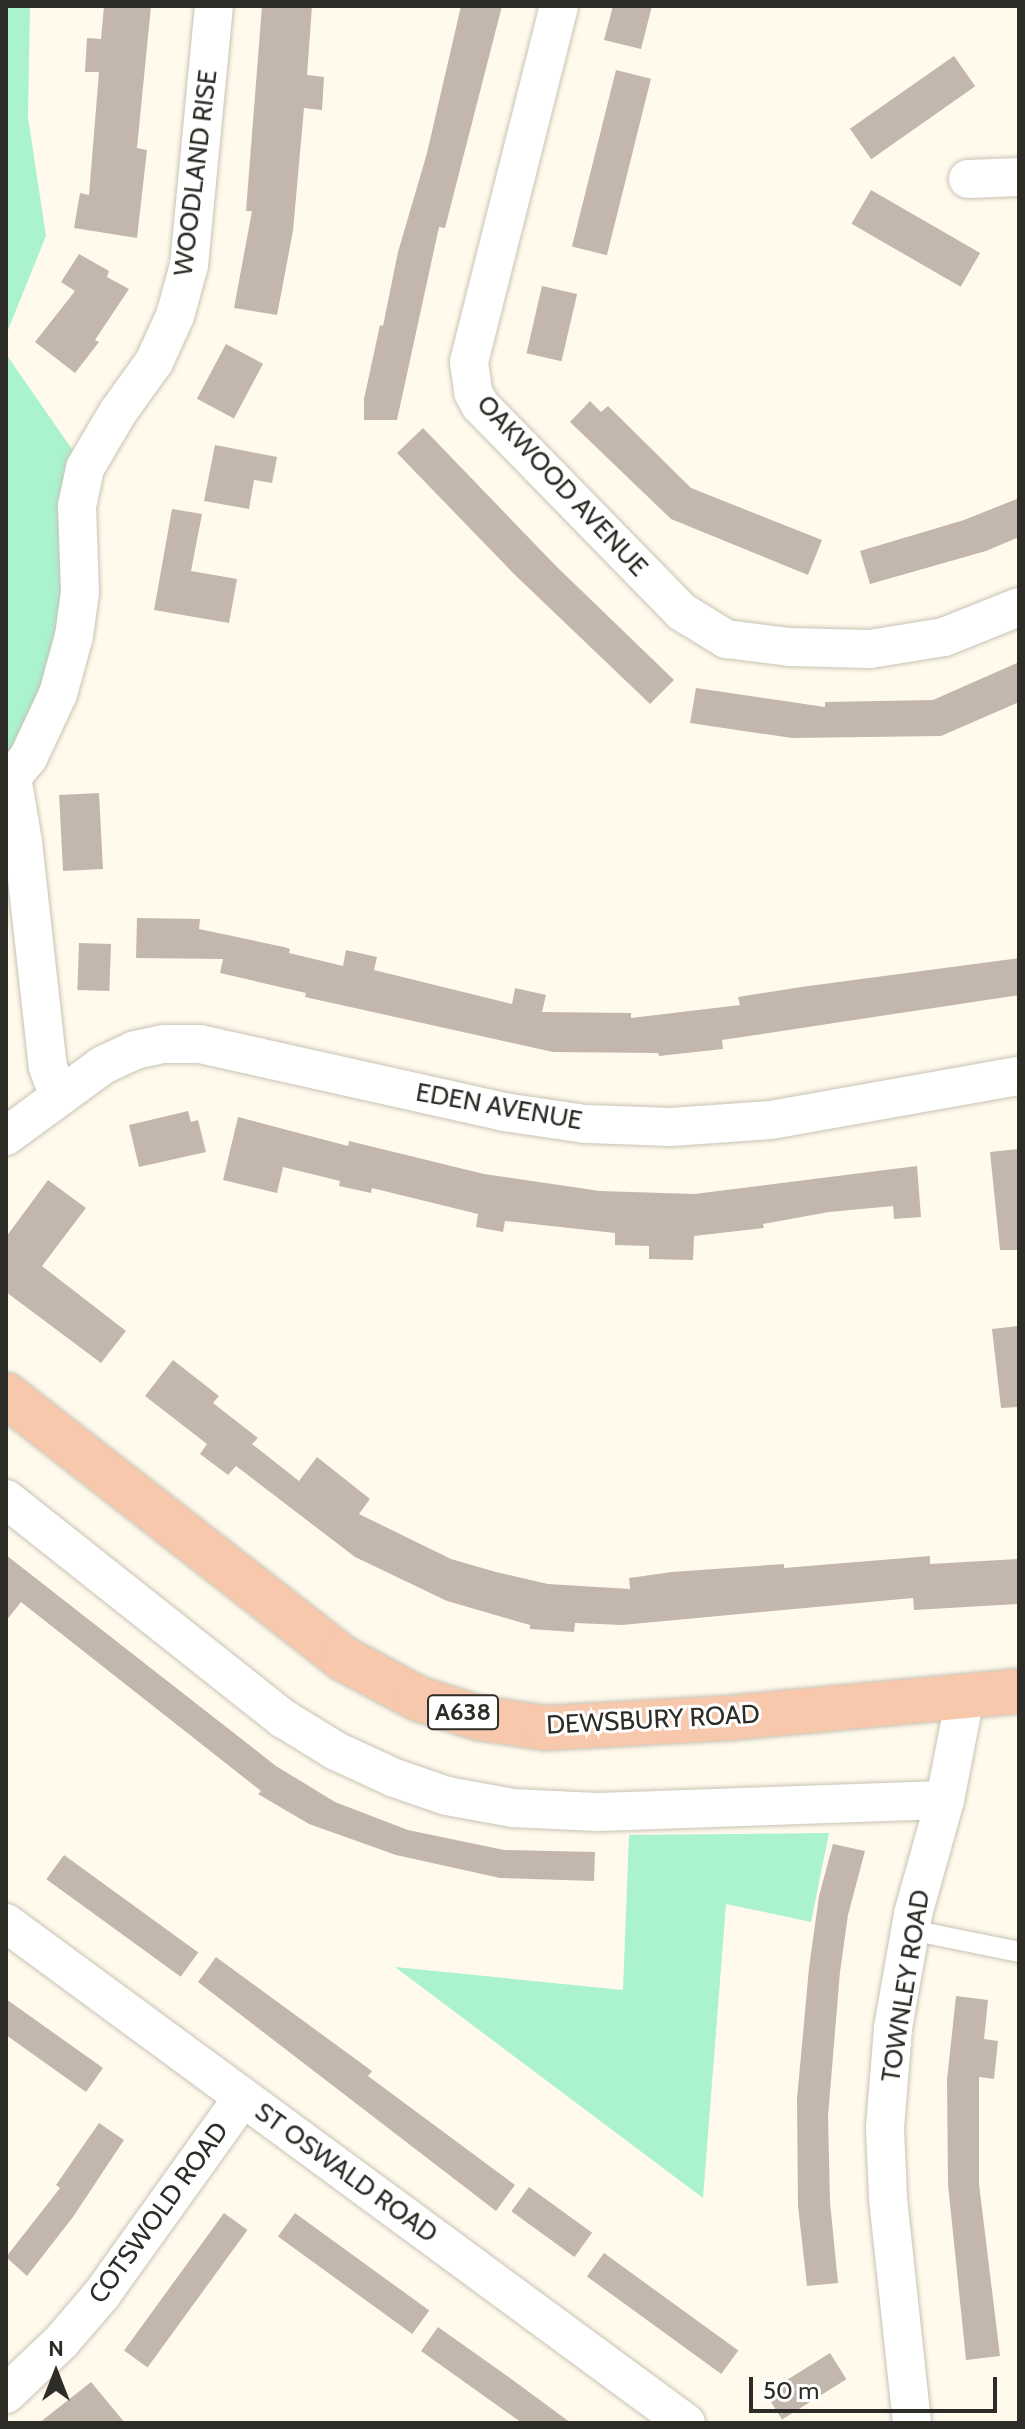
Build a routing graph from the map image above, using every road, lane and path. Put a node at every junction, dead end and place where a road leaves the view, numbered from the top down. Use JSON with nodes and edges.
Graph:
{"nodes":[{"id":1,"x":214,"y":6,"type":"edge"},
{"id":2,"x":559,"y":6,"type":"edge"},
{"id":3,"x":1019,"y":177,"type":"edge"},
{"id":4,"x":968,"y":179,"type":"dead end"},
{"id":5,"x":1019,"y":607,"type":"edge"},
{"id":6,"x":9,"y":777,"type":"edge"},
{"id":7,"x":1019,"y":1076,"type":"edge"},
{"id":8,"x":58,"y":1095,"type":"junction"},
{"id":9,"x":6,"y":1136,"type":"edge"},
{"id":10,"x":6,"y":1395,"type":"edge"},
{"id":11,"x":6,"y":1499,"type":"edge"},
{"id":12,"x":1019,"y":1691,"type":"edge"},
{"id":13,"x":965,"y":1697,"type":"junction"},
{"id":14,"x":945,"y":1800,"type":"junction"},
{"id":15,"x":6,"y":1923,"type":"edge"},
{"id":16,"x":911,"y":1930,"type":"junction"},
{"id":17,"x":1019,"y":1952,"type":"edge"},
{"id":18,"x":243,"y":2097,"type":"junction"},
{"id":19,"x":6,"y":2394,"type":"edge"},
{"id":20,"x":686,"y":2423,"type":"edge"},
{"id":21,"x":912,"y":2423,"type":"edge"}],
"edges":[{"from":1,"to":6,"type":"street","name":"WOODLAND RISE"},
{"from":2,"to":5,"type":"street","name":"OAKWOOD AVENUE"},
{"from":3,"to":4,"type":"street"},
{"from":6,"to":8,"type":"street"},
{"from":7,"to":8,"type":"street","name":"EDEN AVENUE"},
{"from":8,"to":9,"type":"street","name":"EDEN AVENUE"},
{"from":10,"to":13,"type":"highway","name":"DEWSBURY ROAD","number":"A638"},
{"from":11,"to":14,"type":"street"},
{"from":12,"to":13,"type":"highway","name":"DEWSBURY ROAD","number":"A638"},
{"from":13,"to":14,"type":"street","name":"TOWNLEY ROAD"},
{"from":14,"to":16,"type":"street","name":"TOWNLEY ROAD"},
{"from":15,"to":18,"type":"street","name":"ST OSWALD ROAD"},
{"from":16,"to":17,"type":"lane"},
{"from":16,"to":21,"type":"street","name":"TOWNLEY ROAD"},
{"from":18,"to":19,"type":"street","name":"COTSWOLD ROAD"},
{"from":18,"to":20,"type":"street","name":"ST OSWALD ROAD"}]}
